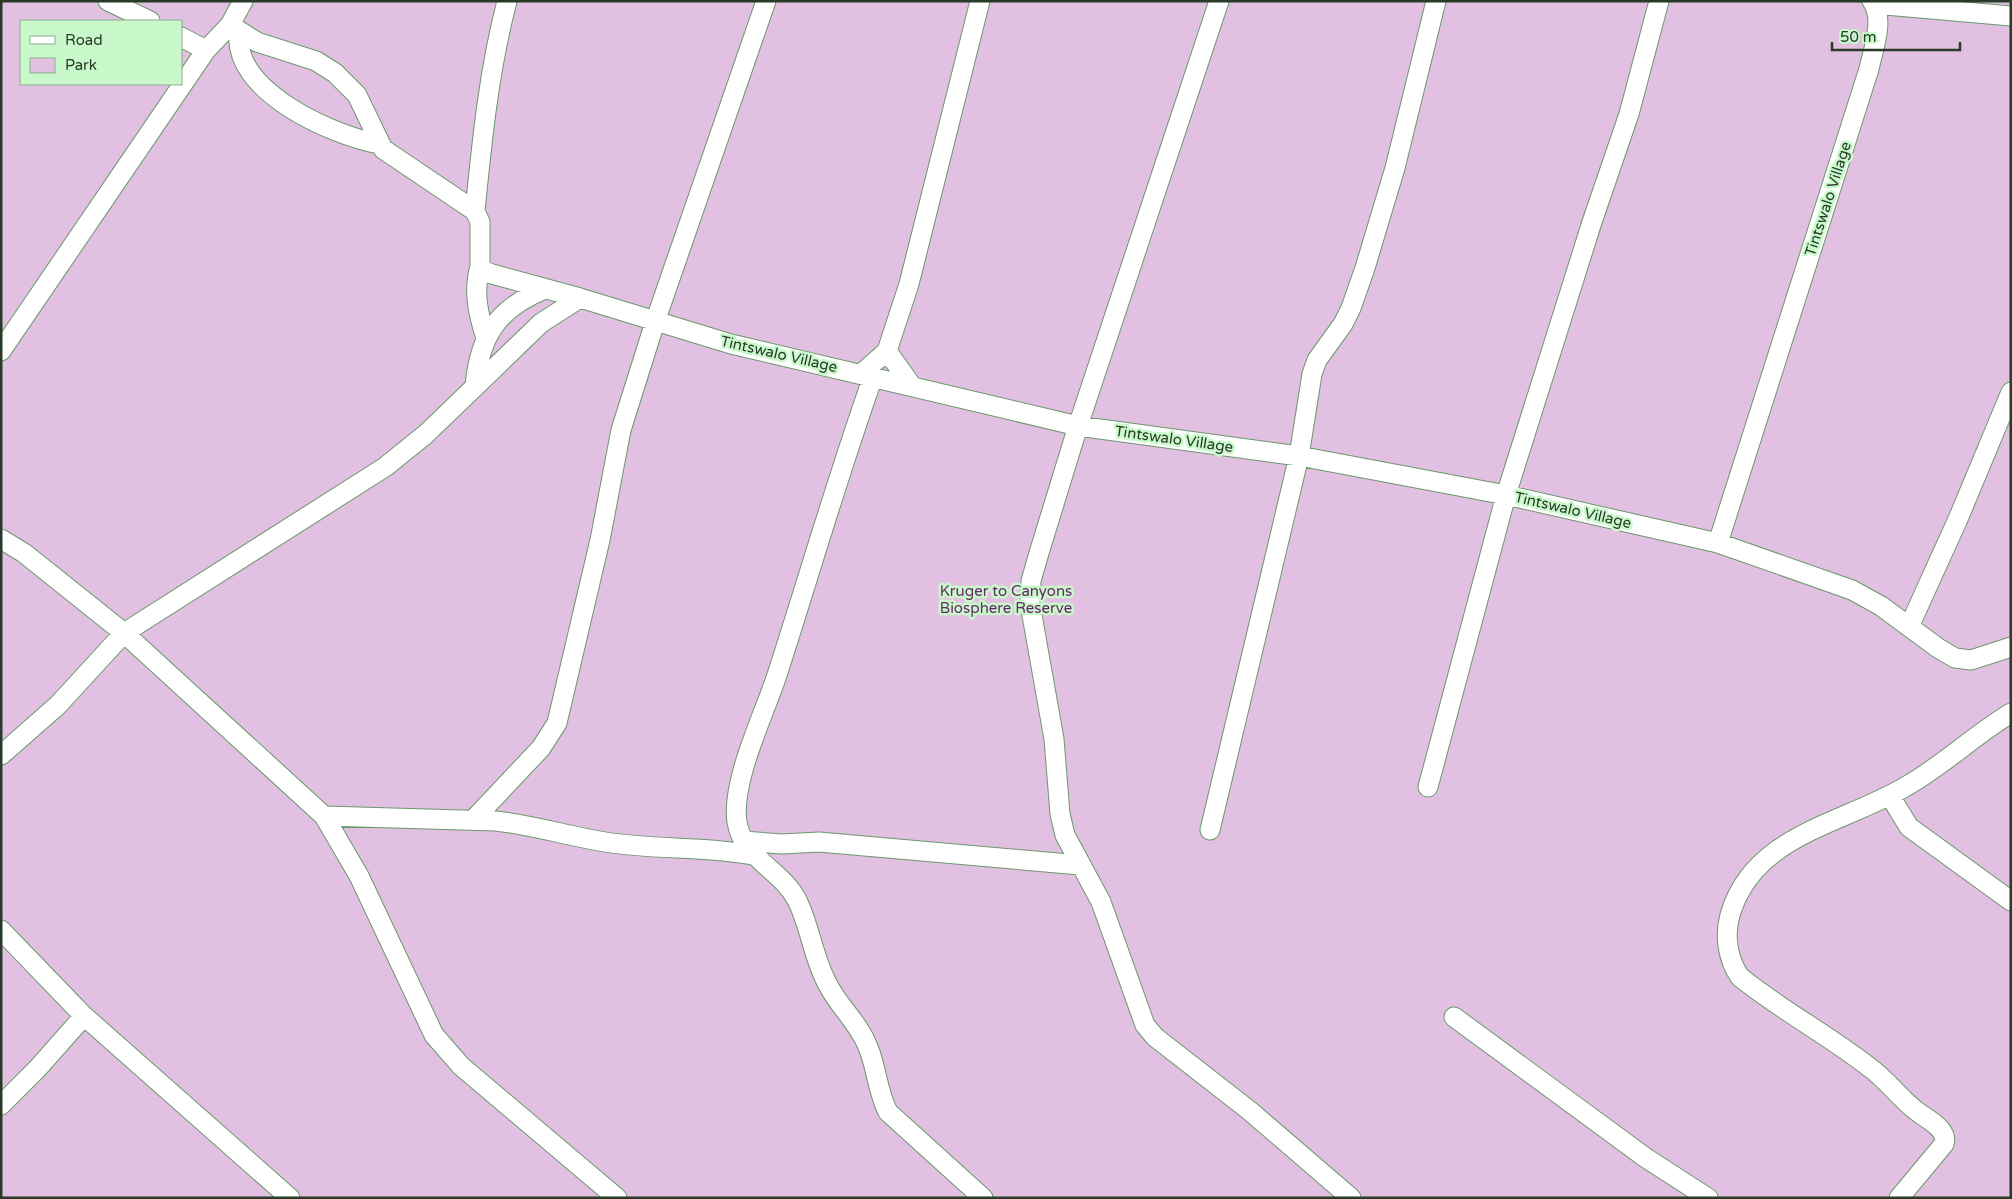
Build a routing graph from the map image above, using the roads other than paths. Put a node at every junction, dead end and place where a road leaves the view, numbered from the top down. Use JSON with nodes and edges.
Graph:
{"nodes":[{"id":1,"x":108,"y":1,"type":"edge"},
{"id":2,"x":243,"y":1,"type":"edge"},
{"id":3,"x":507,"y":1,"type":"edge"},
{"id":4,"x":766,"y":1,"type":"edge"},
{"id":5,"x":980,"y":1,"type":"edge"},
{"id":6,"x":1219,"y":1,"type":"edge"},
{"id":7,"x":1436,"y":1,"type":"edge"},
{"id":8,"x":1659,"y":1,"type":"edge"},
{"id":9,"x":1873,"y":2,"type":"edge"},
{"id":10,"x":2011,"y":16,"type":"edge"},
{"id":11,"x":148,"y":20,"type":"edge"},
{"id":12,"x":235,"y":28,"type":"junction"},
{"id":13,"x":182,"y":37,"type":"edge"},
{"id":14,"x":206,"y":50,"type":"junction"},
{"id":15,"x":379,"y":144,"type":"junction"},
{"id":16,"x":475,"y":211,"type":"junction"},
{"id":17,"x":480,"y":266,"type":"junction"},
{"id":18,"x":546,"y":289,"type":"junction"},
{"id":19,"x":580,"y":298,"type":"junction"},
{"id":20,"x":655,"y":322,"type":"junction"},
{"id":21,"x":486,"y":338,"type":"junction"},
{"id":22,"x":887,"y":350,"type":"junction"},
{"id":23,"x":1,"y":352,"type":"edge"},
{"id":24,"x":867,"y":375,"type":"junction"},
{"id":25,"x":475,"y":386,"type":"junction"},
{"id":26,"x":912,"y":386,"type":"junction"},
{"id":27,"x":2011,"y":392,"type":"edge"},
{"id":28,"x":1078,"y":426,"type":"junction"},
{"id":29,"x":1299,"y":456,"type":"junction"},
{"id":30,"x":1506,"y":495,"type":"junction"},
{"id":31,"x":1718,"y":543,"type":"junction"},
{"id":32,"x":4,"y":545,"type":"edge"},
{"id":33,"x":1909,"y":627,"type":"junction"},
{"id":34,"x":124,"y":633,"type":"junction"},
{"id":35,"x":2011,"y":647,"type":"edge"},
{"id":36,"x":2011,"y":713,"type":"edge"},
{"id":37,"x":1,"y":755,"type":"edge"},
{"id":38,"x":1428,"y":787,"type":"dead end"},
{"id":39,"x":1890,"y":796,"type":"junction"},
{"id":40,"x":324,"y":816,"type":"junction"},
{"id":41,"x":474,"y":819,"type":"junction"},
{"id":42,"x":1210,"y":830,"type":"dead end"},
{"id":43,"x":748,"y":848,"type":"junction"},
{"id":44,"x":1080,"y":866,"type":"junction"},
{"id":45,"x":2011,"y":901,"type":"edge"},
{"id":46,"x":1,"y":930,"type":"edge"},
{"id":47,"x":84,"y":1016,"type":"junction"},
{"id":48,"x":1454,"y":1017,"type":"dead end"},
{"id":49,"x":1,"y":1105,"type":"edge"},
{"id":50,"x":290,"y":1198,"type":"edge"},
{"id":51,"x":617,"y":1198,"type":"edge"},
{"id":52,"x":983,"y":1198,"type":"edge"},
{"id":53,"x":1352,"y":1198,"type":"edge"},
{"id":54,"x":1708,"y":1198,"type":"edge"},
{"id":55,"x":1899,"y":1198,"type":"edge"}],
"edges":[{"from":1,"to":11,"type":"street"},
{"from":2,"to":12,"type":"street"},
{"from":3,"to":16,"type":"street"},
{"from":4,"to":20,"type":"street"},
{"from":5,"to":22,"type":"street"},
{"from":6,"to":28,"type":"street"},
{"from":7,"to":29,"type":"street"},
{"from":8,"to":30,"type":"street"},
{"from":9,"to":10,"type":"street"},
{"from":9,"to":31,"type":"street","name":"Tintswalo Village"},
{"from":12,"to":14,"type":"street"},
{"from":12,"to":15,"type":"street"},
{"from":12,"to":15,"type":"street"},
{"from":13,"to":14,"type":"street"},
{"from":14,"to":23,"type":"street"},
{"from":15,"to":16,"type":"street"},
{"from":16,"to":17,"type":"street"},
{"from":17,"to":18,"type":"street","name":"Tintswalo Village"},
{"from":17,"to":21,"type":"street"},
{"from":18,"to":19,"type":"street","name":"Tintswalo Village"},
{"from":18,"to":21,"type":"street"},
{"from":19,"to":20,"type":"street","name":"Tintswalo Village"},
{"from":19,"to":25,"type":"street"},
{"from":20,"to":24,"type":"street","name":"Tintswalo Village"},
{"from":20,"to":41,"type":"street"},
{"from":21,"to":25,"type":"street"},
{"from":22,"to":24,"type":"street"},
{"from":22,"to":26,"type":"street"},
{"from":24,"to":26,"type":"street","name":"Tintswalo Village"},
{"from":24,"to":43,"type":"street"},
{"from":25,"to":34,"type":"street"},
{"from":26,"to":28,"type":"street","name":"Tintswalo Village"},
{"from":27,"to":33,"type":"street"},
{"from":28,"to":29,"type":"street","name":"Tintswalo Village"},
{"from":28,"to":44,"type":"street"},
{"from":29,"to":30,"type":"street","name":"Tintswalo Village"},
{"from":29,"to":42,"type":"street"},
{"from":30,"to":31,"type":"street","name":"Tintswalo Village"},
{"from":30,"to":38,"type":"street"},
{"from":31,"to":33,"type":"street"},
{"from":32,"to":34,"type":"street"},
{"from":33,"to":35,"type":"street"},
{"from":34,"to":37,"type":"street"},
{"from":34,"to":40,"type":"street"},
{"from":36,"to":39,"type":"street"},
{"from":39,"to":45,"type":"street"},
{"from":39,"to":55,"type":"street"},
{"from":40,"to":41,"type":"street"},
{"from":40,"to":51,"type":"street"},
{"from":41,"to":43,"type":"street"},
{"from":43,"to":44,"type":"street"},
{"from":43,"to":52,"type":"street"},
{"from":44,"to":53,"type":"street"},
{"from":46,"to":47,"type":"street"},
{"from":47,"to":49,"type":"street"},
{"from":47,"to":50,"type":"street"},
{"from":48,"to":54,"type":"street"}]}
